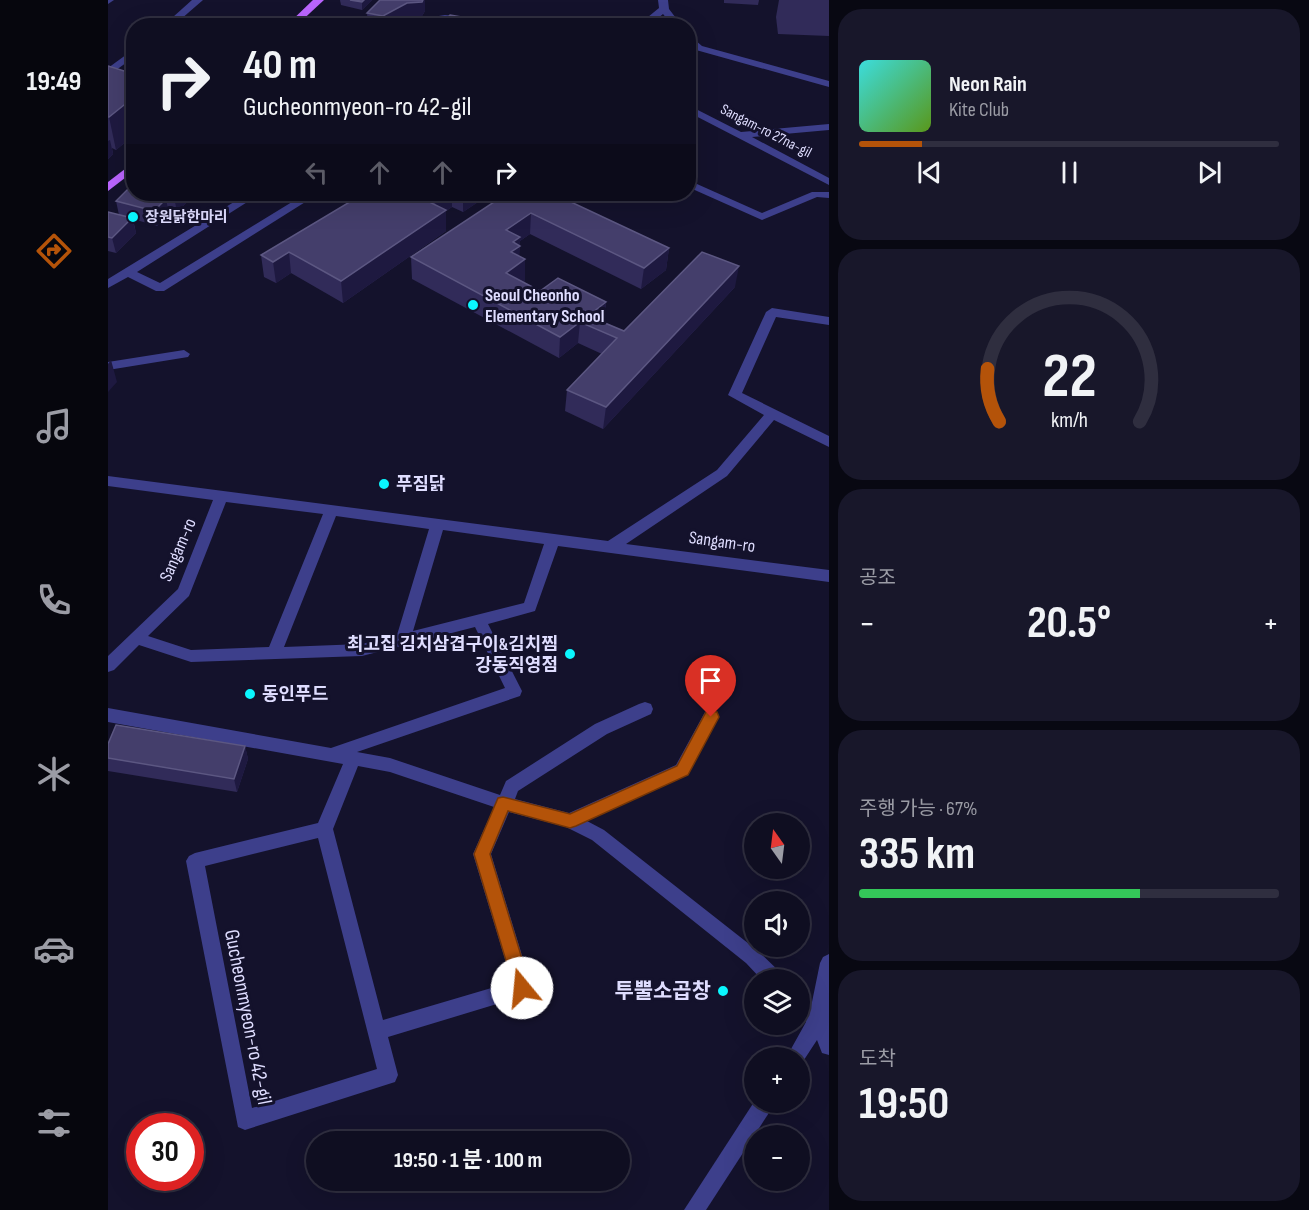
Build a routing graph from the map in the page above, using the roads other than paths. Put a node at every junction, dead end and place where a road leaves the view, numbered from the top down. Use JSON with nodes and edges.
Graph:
{"nodes":[{"id":1,"x":198,"y":0,"type":"edge"},
{"id":2,"x":319,"y":0,"type":"edge"},
{"id":3,"x":663,"y":4,"type":"edge"},
{"id":4,"x":177,"y":18,"type":"edge"},
{"id":5,"x":299,"y":18,"type":"edge"},
{"id":6,"x":436,"y":18,"type":"edge"},
{"id":7,"x":455,"y":18,"type":"edge"},
{"id":8,"x":649,"y":18,"type":"edge"},
{"id":9,"x":673,"y":18,"type":"edge"},
{"id":10,"x":696,"y":45,"type":"edge"},
{"id":11,"x":126,"y":58,"type":"edge"},
{"id":12,"x":108,"y":73,"type":"edge"},
{"id":13,"x":829,"y":84,"type":"edge"},
{"id":14,"x":696,"y":112,"type":"edge"},
{"id":15,"x":829,"y":127,"type":"edge"},
{"id":16,"x":740,"y":135,"type":"junction"},
{"id":17,"x":126,"y":172,"type":"edge"},
{"id":18,"x":829,"y":182,"type":"edge"},
{"id":19,"x":696,"y":187,"type":"edge"},
{"id":20,"x":108,"y":188,"type":"edge"},
{"id":21,"x":829,"y":195,"type":"edge"},
{"id":22,"x":243,"y":201,"type":"edge"},
{"id":23,"x":301,"y":201,"type":"edge"},
{"id":24,"x":128,"y":272,"type":"junction"},
{"id":25,"x":108,"y":284,"type":"edge"},
{"id":26,"x":829,"y":321,"type":"edge"},
{"id":27,"x":184,"y":354,"type":"dead end"},
{"id":28,"x":108,"y":366,"type":"edge"},
{"id":29,"x":772,"y":414,"type":"junction"},
{"id":30,"x":829,"y":442,"type":"edge"},
{"id":31,"x":108,"y":482,"type":"edge"},
{"id":32,"x":220,"y":496,"type":"junction"},
{"id":33,"x":331,"y":511,"type":"junction"},
{"id":34,"x":438,"y":524,"type":"junction"},
{"id":35,"x":553,"y":539,"type":"junction"},
{"id":36,"x":610,"y":547,"type":"junction"},
{"id":37,"x":829,"y":576,"type":"edge"},
{"id":38,"x":479,"y":620,"type":"junction"},
{"id":39,"x":136,"y":638,"type":"junction"},
{"id":40,"x":403,"y":639,"type":"junction"},
{"id":41,"x":274,"y":653,"type":"junction"},
{"id":42,"x":108,"y":666,"type":"edge"},
{"id":43,"x":645,"y":709,"type":"dead end"},
{"id":44,"x":108,"y":715,"type":"edge"},
{"id":45,"x":711,"y":717,"type":"dead end"},
{"id":46,"x":330,"y":755,"type":"junction"},
{"id":47,"x":353,"y":759,"type":"junction"},
{"id":48,"x":503,"y":803,"type":"junction"},
{"id":49,"x":570,"y":821,"type":"junction"},
{"id":50,"x":324,"y":829,"type":"junction"},
{"id":51,"x":829,"y":963,"type":"edge"},
{"id":52,"x":764,"y":969,"type":"edge"},
{"id":53,"x":810,"y":1013,"type":"edge"},
{"id":54,"x":818,"y":1021,"type":"junction"},
{"id":55,"x":377,"y":1031,"type":"junction"},
{"id":56,"x":829,"y":1046,"type":"edge"},
{"id":57,"x":802,"y":1047,"type":"edge"},
{"id":58,"x":759,"y":1113,"type":"edge"},
{"id":59,"x":694,"y":1210,"type":"edge"}],
"edges":[{"from":1,"to":4,"type":"street"},
{"from":2,"to":5,"type":"main road"},
{"from":3,"to":8,"type":"street"},
{"from":3,"to":9,"type":"street"},
{"from":6,"to":7,"type":"street"},
{"from":10,"to":13,"type":"street"},
{"from":11,"to":12,"type":"street"},
{"from":14,"to":16,"type":"street","name":"Sangam-ro 27na-gil"},
{"from":15,"to":16,"type":"street"},
{"from":16,"to":18,"type":"street","name":"Sangam-ro 27na-gil"},
{"from":17,"to":20,"type":"main road"},
{"from":19,"to":21,"type":"street"},
{"from":22,"to":24,"type":"street"},
{"from":23,"to":24,"type":"street"},
{"from":24,"to":25,"type":"street"},
{"from":26,"to":29,"type":"street"},
{"from":27,"to":28,"type":"street"},
{"from":29,"to":30,"type":"street"},
{"from":29,"to":36,"type":"street"},
{"from":31,"to":32,"type":"street","name":"Sangam-ro"},
{"from":32,"to":33,"type":"street","name":"Sangam-ro"},
{"from":32,"to":39,"type":"street","name":"Sangam-ro"},
{"from":33,"to":34,"type":"street","name":"Sangam-ro"},
{"from":33,"to":41,"type":"street"},
{"from":34,"to":35,"type":"street","name":"Sangam-ro"},
{"from":34,"to":40,"type":"street"},
{"from":35,"to":36,"type":"street","name":"Sangam-ro"},
{"from":35,"to":38,"type":"street"},
{"from":36,"to":37,"type":"street","name":"Sangam-ro"},
{"from":38,"to":40,"type":"street"},
{"from":38,"to":46,"type":"street"},
{"from":39,"to":41,"type":"street"},
{"from":39,"to":42,"type":"street","name":"Sangam-ro"},
{"from":40,"to":41,"type":"street"},
{"from":43,"to":48,"type":"street"},
{"from":44,"to":46,"type":"street"},
{"from":45,"to":49,"type":"street"},
{"from":46,"to":47,"type":"street"},
{"from":47,"to":48,"type":"street"},
{"from":47,"to":50,"type":"street"},
{"from":48,"to":49,"type":"street"},
{"from":48,"to":55,"type":"street"},
{"from":49,"to":52,"type":"street"},
{"from":50,"to":55,"type":"street","name":"Gucheonmyeon-ro 42-gil"},
{"from":50,"to":55,"type":"street","name":"Gucheonmyeon-ro 42-gil"},
{"from":51,"to":54,"type":"street"},
{"from":53,"to":54,"type":"street"},
{"from":54,"to":56,"type":"street"},
{"from":54,"to":57,"type":"street"},
{"from":58,"to":59,"type":"street"}]}
